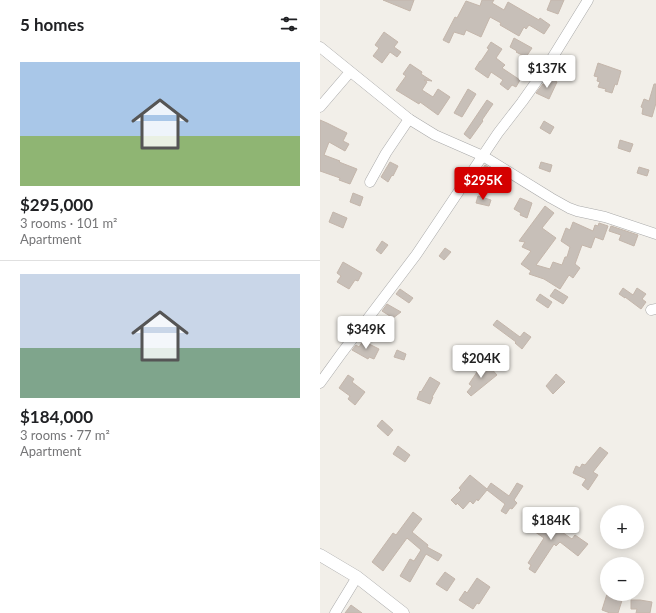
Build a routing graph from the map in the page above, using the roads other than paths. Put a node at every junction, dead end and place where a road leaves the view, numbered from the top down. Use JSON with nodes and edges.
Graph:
{"nodes":[{"id":1,"x":588,"y":0,"type":"edge"},
{"id":2,"x":322,"y":53,"type":"edge"},
{"id":3,"x":350,"y":72,"type":"junction"},
{"id":4,"x":320,"y":107,"type":"edge"},
{"id":5,"x":409,"y":119,"type":"junction"},
{"id":6,"x":483,"y":156,"type":"junction"},
{"id":7,"x":370,"y":182,"type":"dead end"},
{"id":8,"x":656,"y":234,"type":"edge"},
{"id":9,"x":320,"y":383,"type":"edge"},
{"id":10,"x":320,"y":555,"type":"edge"},
{"id":11,"x":356,"y":577,"type":"junction"},
{"id":12,"x":335,"y":613,"type":"edge"},
{"id":13,"x":403,"y":613,"type":"edge"}],
"edges":[{"from":1,"to":6,"type":"street"},
{"from":2,"to":3,"type":"street"},
{"from":3,"to":4,"type":"street"},
{"from":3,"to":5,"type":"street"},
{"from":5,"to":6,"type":"street"},
{"from":5,"to":7,"type":"street"},
{"from":6,"to":8,"type":"street"},
{"from":6,"to":9,"type":"street"},
{"from":10,"to":11,"type":"street"},
{"from":11,"to":12,"type":"street"},
{"from":11,"to":13,"type":"street"}]}
